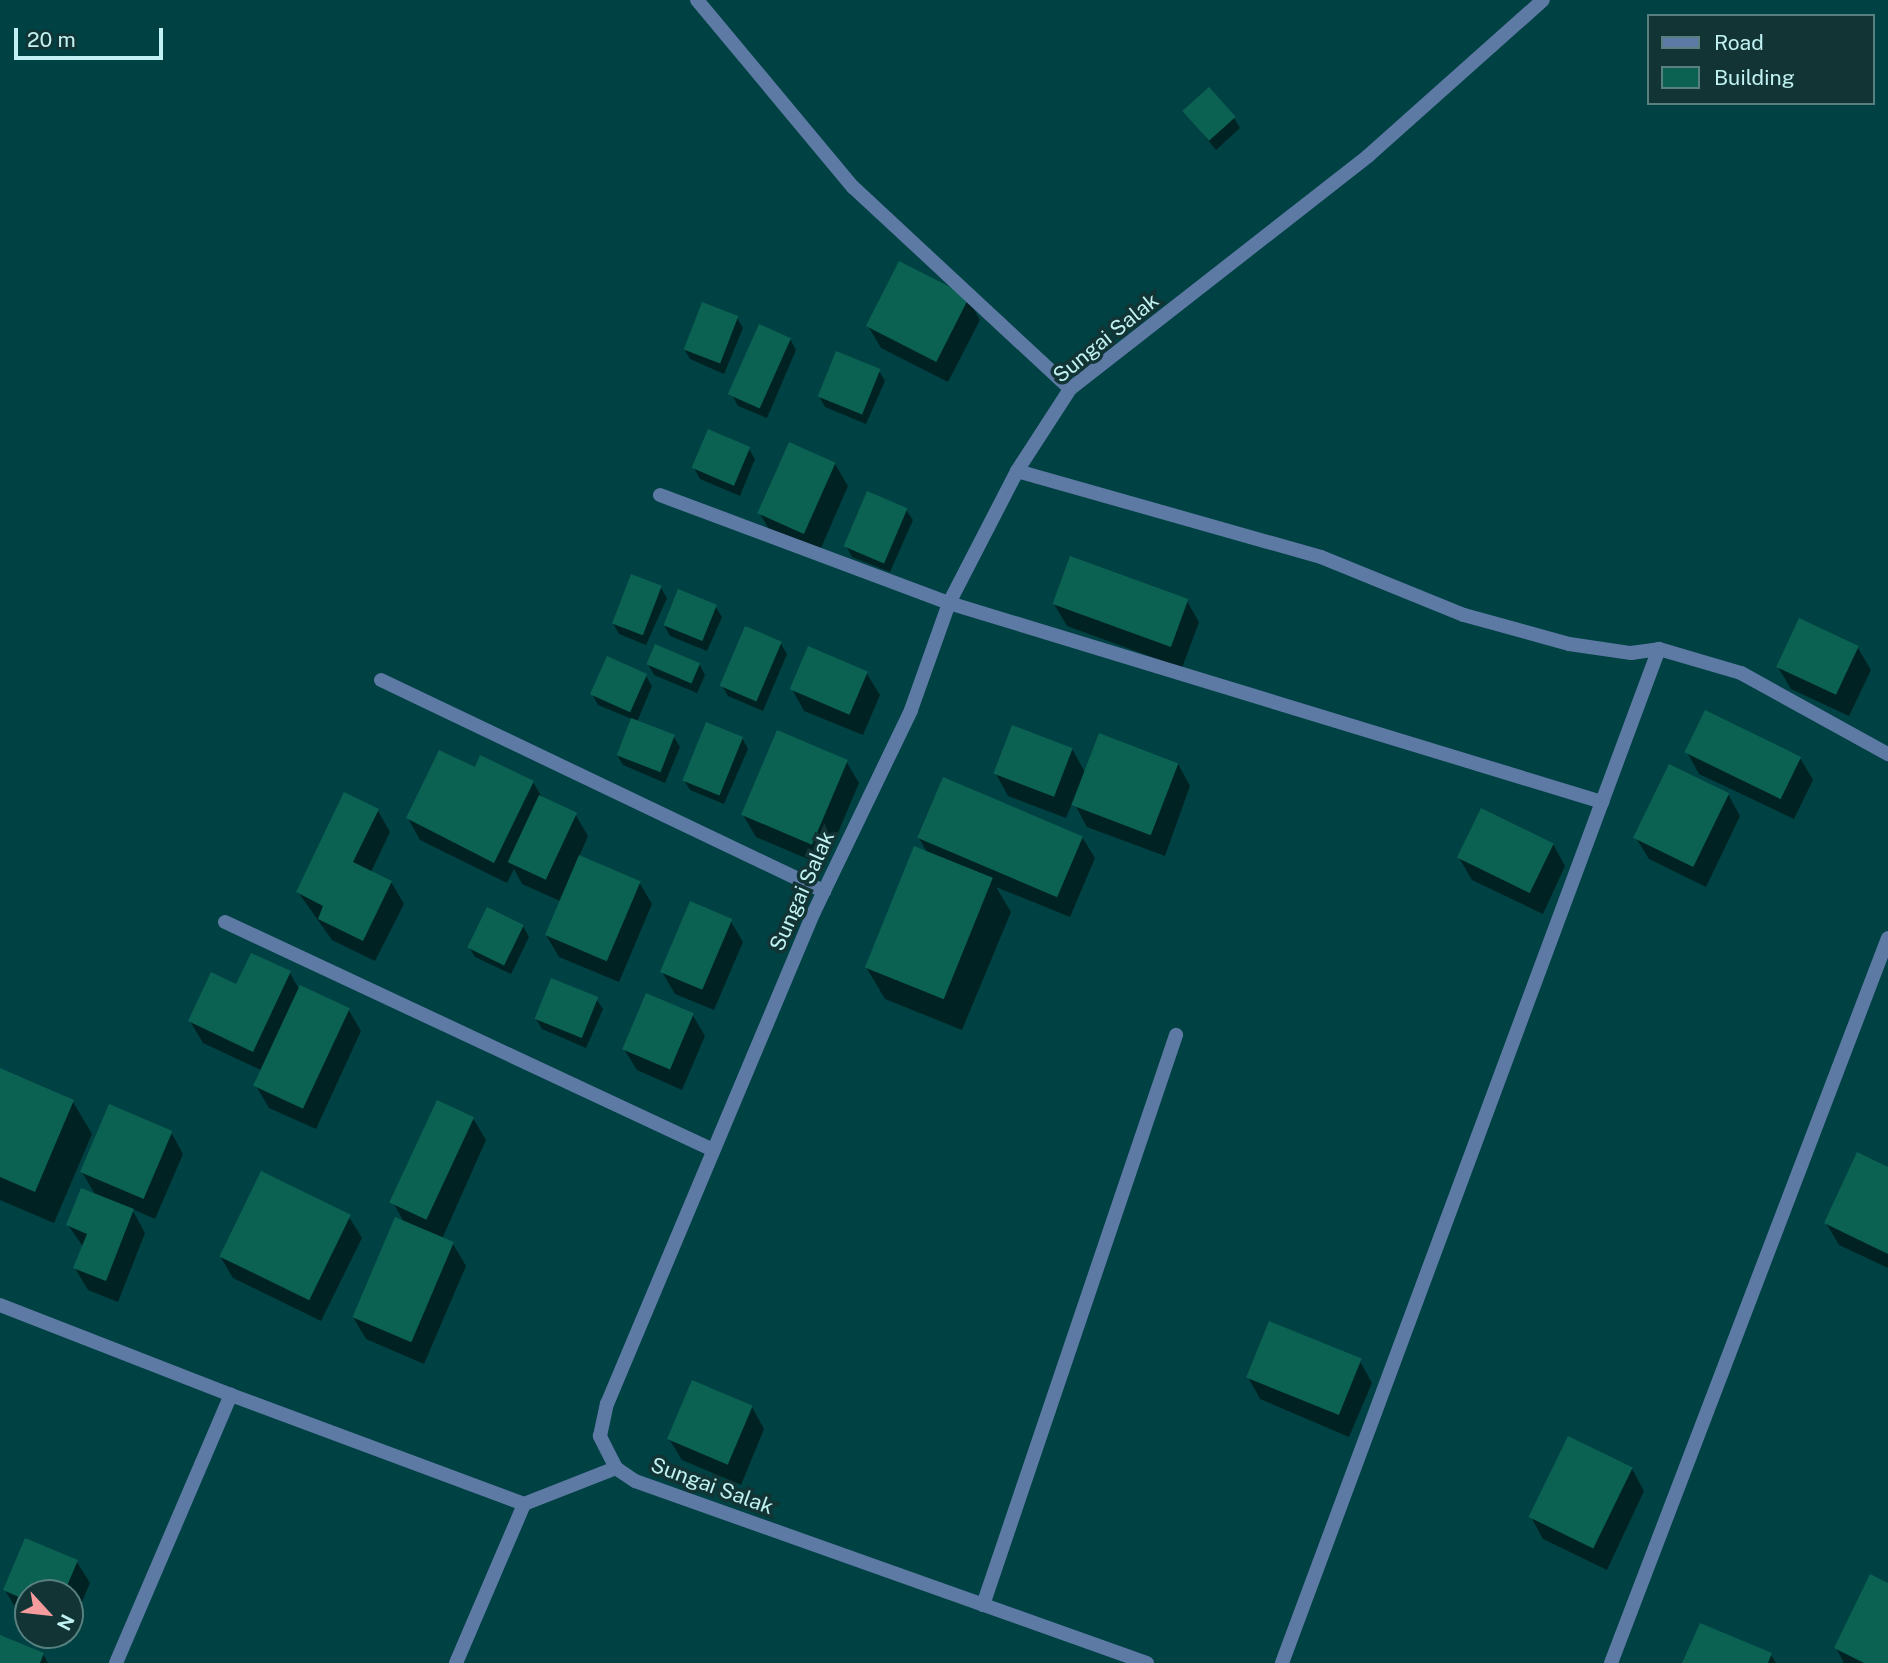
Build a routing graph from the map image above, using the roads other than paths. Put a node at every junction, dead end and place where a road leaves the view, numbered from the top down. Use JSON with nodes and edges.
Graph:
{"nodes":[{"id":1,"x":697,"y":0,"type":"edge"},
{"id":2,"x":1544,"y":0,"type":"edge"},
{"id":3,"x":1070,"y":389,"type":"junction"},
{"id":4,"x":1017,"y":471,"type":"junction"},
{"id":5,"x":660,"y":495,"type":"dead end"},
{"id":6,"x":949,"y":603,"type":"junction"},
{"id":7,"x":1659,"y":649,"type":"junction"},
{"id":8,"x":381,"y":680,"type":"dead end"},
{"id":9,"x":1888,"y":754,"type":"edge"},
{"id":10,"x":1602,"y":802,"type":"junction"},
{"id":11,"x":824,"y":891,"type":"junction"},
{"id":12,"x":225,"y":922,"type":"dead end"},
{"id":13,"x":1888,"y":938,"type":"edge"},
{"id":14,"x":1176,"y":1035,"type":"dead end"},
{"id":15,"x":713,"y":1150,"type":"junction"},
{"id":16,"x":0,"y":1305,"type":"edge"},
{"id":17,"x":231,"y":1395,"type":"junction"},
{"id":18,"x":616,"y":1468,"type":"junction"},
{"id":19,"x":524,"y":1504,"type":"junction"},
{"id":20,"x":983,"y":1605,"type":"junction"},
{"id":21,"x":116,"y":1663,"type":"edge"},
{"id":22,"x":456,"y":1663,"type":"edge"},
{"id":23,"x":1147,"y":1663,"type":"edge"},
{"id":24,"x":1282,"y":1663,"type":"edge"},
{"id":25,"x":1611,"y":1663,"type":"edge"}],
"edges":[{"from":1,"to":3,"type":"street"},
{"from":2,"to":3,"type":"street","name":"Sungai Salak"},
{"from":3,"to":4,"type":"street","name":"Sungai Salak"},
{"from":4,"to":6,"type":"street","name":"Sungai Salak"},
{"from":4,"to":7,"type":"street"},
{"from":5,"to":6,"type":"street"},
{"from":6,"to":10,"type":"street"},
{"from":6,"to":11,"type":"street","name":"Sungai Salak"},
{"from":7,"to":9,"type":"street"},
{"from":7,"to":10,"type":"street"},
{"from":8,"to":11,"type":"street"},
{"from":10,"to":24,"type":"street"},
{"from":11,"to":15,"type":"street","name":"Sungai Salak"},
{"from":12,"to":15,"type":"street"},
{"from":13,"to":25,"type":"street"},
{"from":14,"to":20,"type":"street"},
{"from":15,"to":18,"type":"street","name":"Sungai Salak"},
{"from":16,"to":17,"type":"street"},
{"from":17,"to":19,"type":"street"},
{"from":17,"to":21,"type":"street"},
{"from":18,"to":19,"type":"street"},
{"from":18,"to":20,"type":"street","name":"Sungai Salak"},
{"from":19,"to":22,"type":"street"},
{"from":20,"to":23,"type":"street","name":"Sungai Salak"}]}
